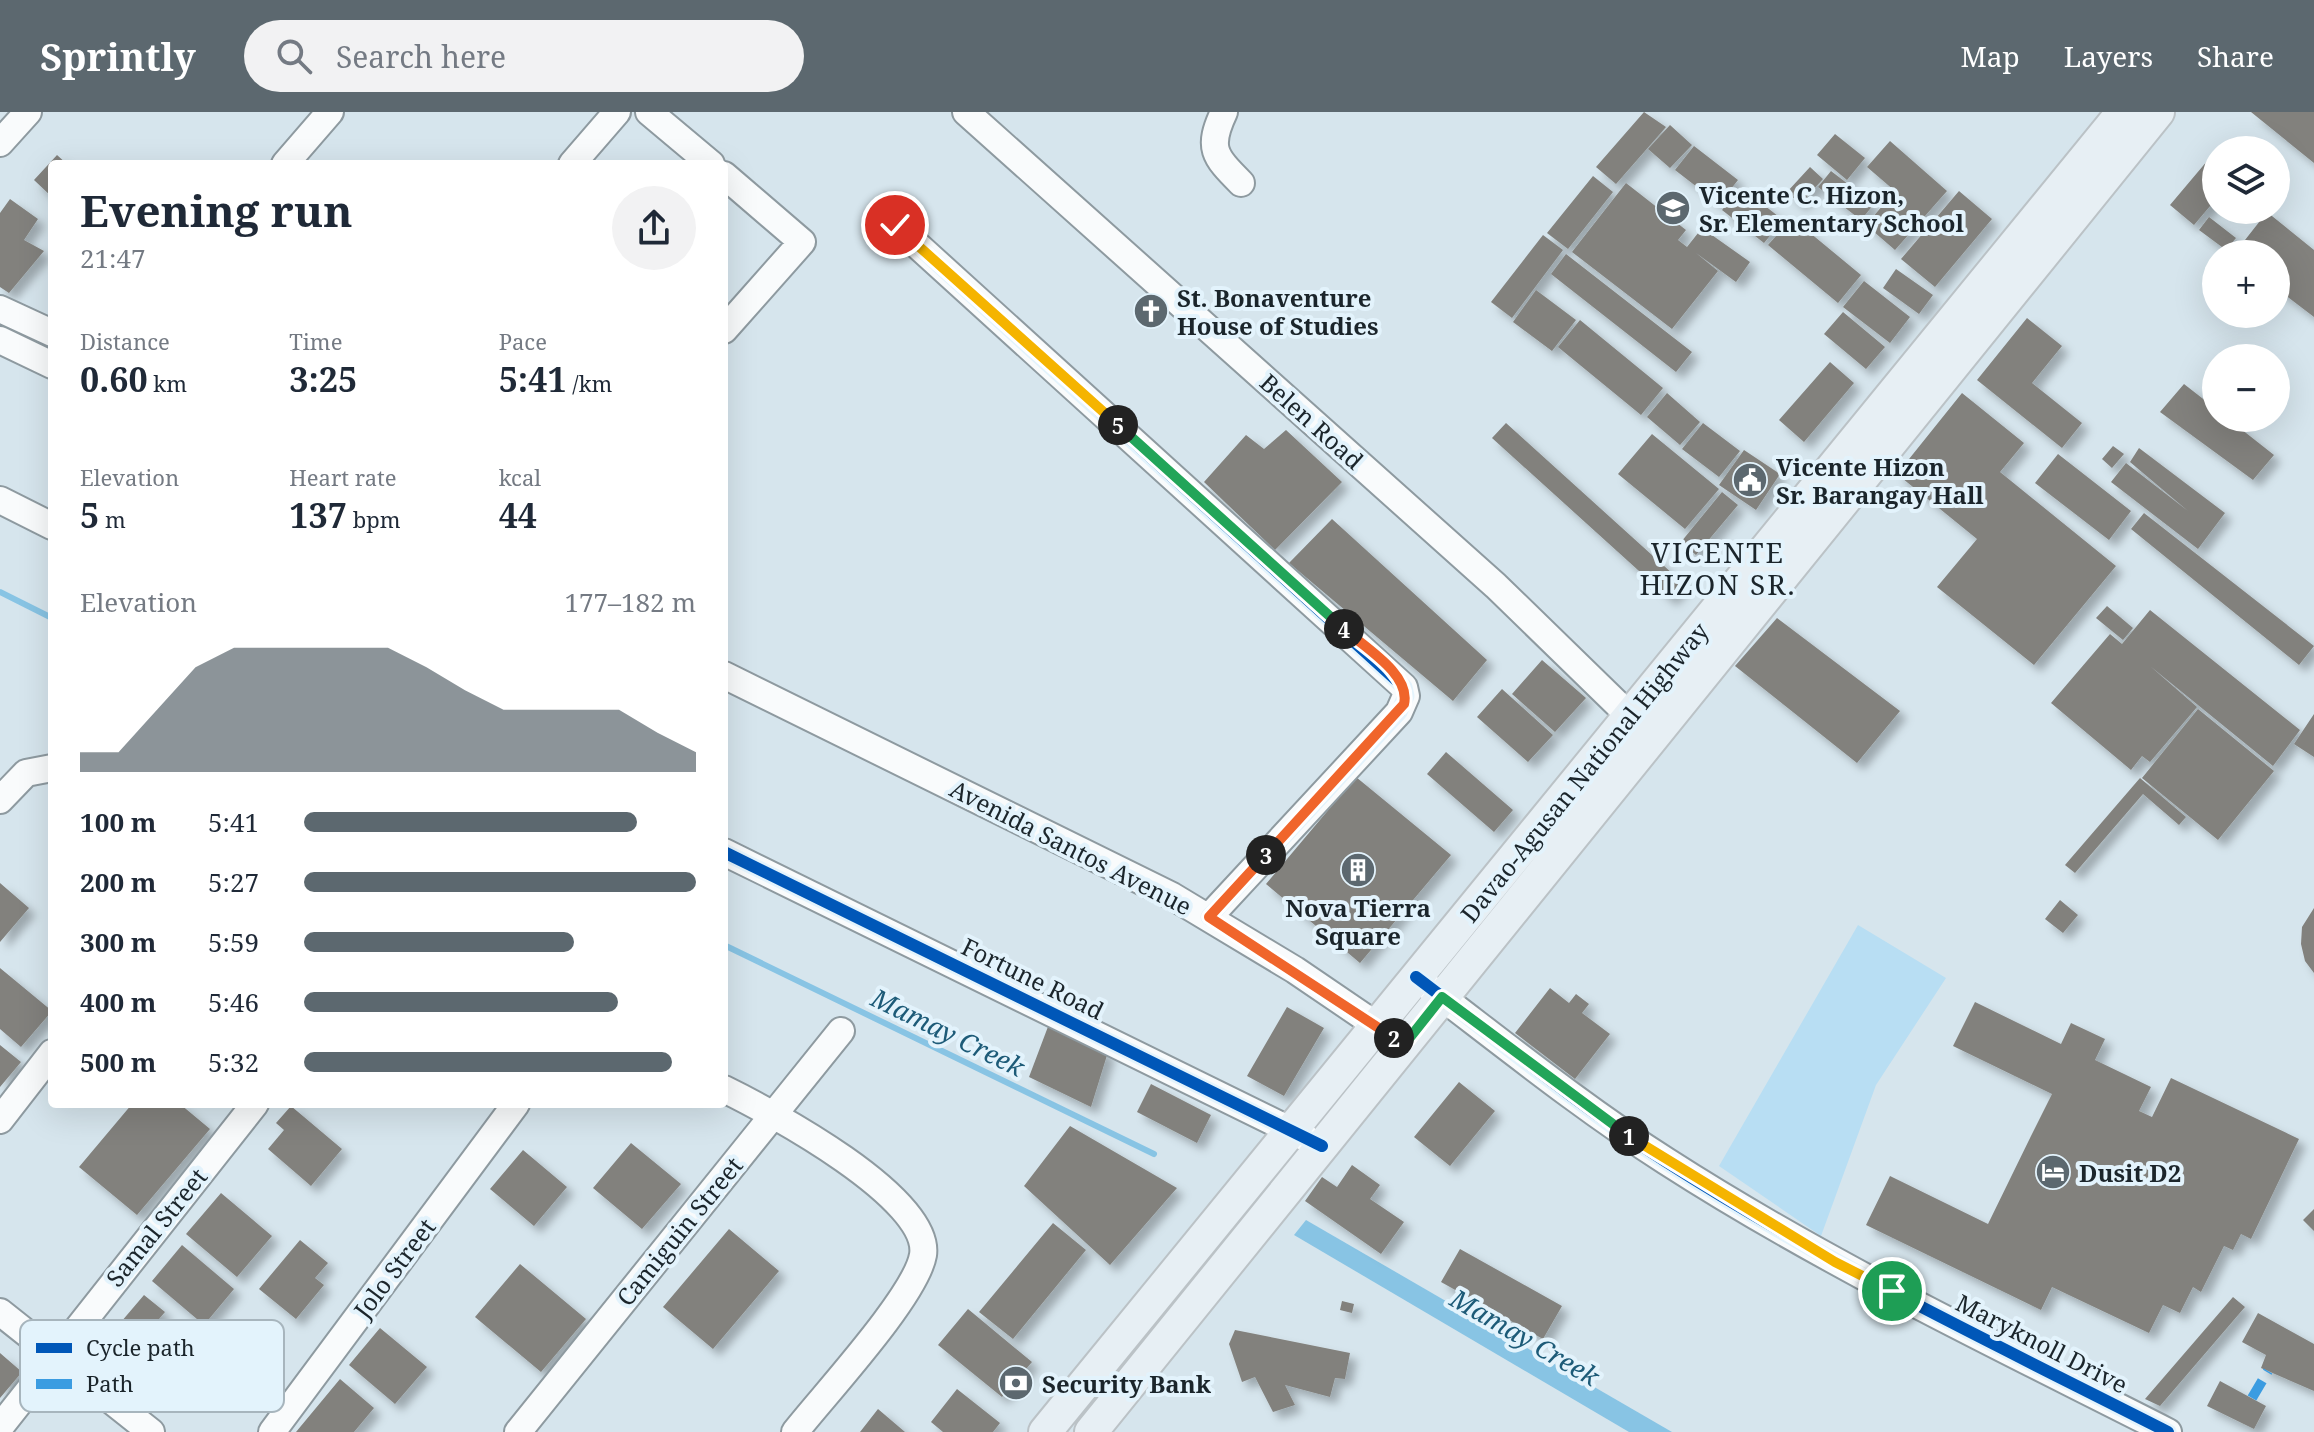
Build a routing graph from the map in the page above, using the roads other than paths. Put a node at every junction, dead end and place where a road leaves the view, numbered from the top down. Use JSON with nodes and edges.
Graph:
{"nodes":[{"id":1,"x":28,"y":112,"type":"edge"},
{"id":2,"x":330,"y":112,"type":"edge"},
{"id":3,"x":617,"y":112,"type":"edge"},
{"id":4,"x":649,"y":112,"type":"edge"},
{"id":5,"x":966,"y":112,"type":"edge"},
{"id":6,"x":1224,"y":112,"type":"edge"},
{"id":7,"x":2123,"y":112,"type":"edge"},
{"id":8,"x":2158,"y":112,"type":"edge"},
{"id":9,"x":0,"y":143,"type":"edge"},
{"id":10,"x":288,"y":160,"type":"edge"},
{"id":11,"x":575,"y":160,"type":"edge"},
{"id":12,"x":706,"y":160,"type":"edge"},
{"id":13,"x":728,"y":178,"type":"edge"},
{"id":14,"x":1241,"y":183,"type":"dead end"},
{"id":15,"x":895,"y":225,"type":"dead end"},
{"id":16,"x":0,"y":309,"type":"edge"},
{"id":17,"x":728,"y":325,"type":"edge"},
{"id":18,"x":48,"y":331,"type":"edge"},
{"id":19,"x":0,"y":340,"type":"edge"},
{"id":20,"x":48,"y":363,"type":"edge"},
{"id":21,"x":0,"y":500,"type":"edge"},
{"id":22,"x":48,"y":524,"type":"edge"},
{"id":23,"x":728,"y":677,"type":"edge"},
{"id":24,"x":1640,"y":726,"type":"junction"},
{"id":25,"x":48,"y":769,"type":"edge"},
{"id":26,"x":0,"y":800,"type":"edge"},
{"id":27,"x":728,"y":854,"type":"edge"},
{"id":28,"x":1515,"y":878,"type":"junction"},
{"id":29,"x":1209,"y":917,"type":"junction"},
{"id":30,"x":1416,"y":977,"type":"junction"},
{"id":31,"x":1442,"y":997,"type":"junction"},
{"id":32,"x":1377,"y":1026,"type":"junction"},
{"id":33,"x":841,"y":1031,"type":"dead end"},
{"id":34,"x":1404,"y":1045,"type":"junction"},
{"id":35,"x":48,"y":1058,"type":"edge"},
{"id":36,"x":728,"y":1091,"type":"edge"},
{"id":37,"x":252,"y":1108,"type":"edge"},
{"id":38,"x":513,"y":1108,"type":"edge"},
{"id":39,"x":773,"y":1113,"type":"junction"},
{"id":40,"x":0,"y":1120,"type":"edge"},
{"id":41,"x":1292,"y":1131,"type":"junction"},
{"id":42,"x":1322,"y":1146,"type":"junction"},
{"id":43,"x":0,"y":1312,"type":"edge"},
{"id":44,"x":82,"y":1320,"type":"edge"},
{"id":45,"x":20,"y":1329,"type":"edge"},
{"id":46,"x":20,"y":1400,"type":"edge"},
{"id":47,"x":125,"y":1412,"type":"edge"},
{"id":48,"x":0,"y":1427,"type":"edge"},
{"id":49,"x":151,"y":1432,"type":"edge"},
{"id":50,"x":272,"y":1432,"type":"edge"},
{"id":51,"x":518,"y":1432,"type":"edge"},
{"id":52,"x":795,"y":1432,"type":"edge"},
{"id":53,"x":1045,"y":1432,"type":"edge"},
{"id":54,"x":1091,"y":1432,"type":"edge"},
{"id":55,"x":2168,"y":1432,"type":"edge"}],
"edges":[{"from":1,"to":9,"type":"street"},
{"from":2,"to":10,"type":"street"},
{"from":3,"to":11,"type":"street"},
{"from":4,"to":12,"type":"street"},
{"from":5,"to":24,"type":"street","name":"Belen Road"},
{"from":6,"to":14,"type":"street"},
{"from":7,"to":24,"type":"main road","name":"Davao-Agusan National Highway"},
{"from":8,"to":24,"type":"main road","name":"Davao-Agusan National Highway"},
{"from":13,"to":17,"type":"street"},
{"from":15,"to":29,"type":"street"},
{"from":16,"to":18,"type":"street"},
{"from":19,"to":20,"type":"street"},
{"from":21,"to":22,"type":"street"},
{"from":23,"to":29,"type":"street","name":"Avenida Santos Avenue"},
{"from":24,"to":28,"type":"main road","name":"Davao-Agusan National Highway"},
{"from":25,"to":26,"type":"street"},
{"from":27,"to":41,"type":"street","name":"Fortune Road"},
{"from":28,"to":30,"type":"main road","name":"Davao-Agusan National Highway"},
{"from":28,"to":31,"type":"main road","name":"Davao-Agusan National Highway"},
{"from":29,"to":32,"type":"street","name":"Avenida Santos Avenue"},
{"from":30,"to":31,"type":"street","name":"Maryknoll Drive"},
{"from":30,"to":32,"type":"main road","name":"Davao-Agusan National Highway"},
{"from":31,"to":34,"type":"main road","name":"Davao-Agusan National Highway"},
{"from":31,"to":55,"type":"street","name":"Maryknoll Drive"},
{"from":32,"to":34,"type":"street","name":"Avenida Santos Avenue"},
{"from":32,"to":41,"type":"main road","name":"Davao-Agusan National Highway"},
{"from":33,"to":39,"type":"street","name":"Camiguin Street"},
{"from":34,"to":42,"type":"main road","name":"Davao-Agusan National Highway"},
{"from":35,"to":40,"type":"street"},
{"from":36,"to":39,"type":"street"},
{"from":37,"to":44,"type":"street","name":"Samal Street"},
{"from":38,"to":50,"type":"street","name":"Jolo Street"},
{"from":39,"to":51,"type":"street","name":"Camiguin Street"},
{"from":39,"to":52,"type":"street"},
{"from":41,"to":42,"type":"street","name":"Fortune Road"},
{"from":41,"to":53,"type":"main road","name":"Davao-Agusan National Highway"},
{"from":42,"to":54,"type":"main road","name":"Davao-Agusan National Highway"},
{"from":43,"to":45,"type":"street"},
{"from":46,"to":48,"type":"street","name":"Samal Street"},
{"from":47,"to":49,"type":"street"}]}
